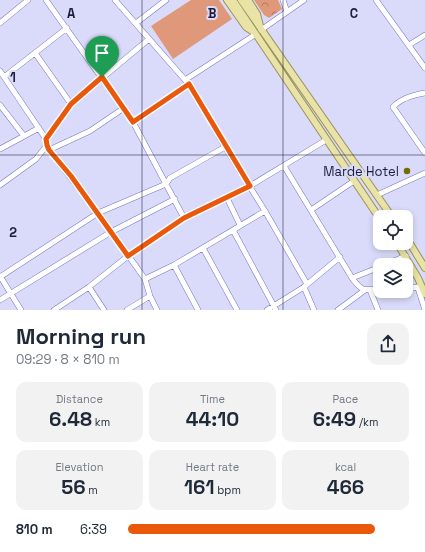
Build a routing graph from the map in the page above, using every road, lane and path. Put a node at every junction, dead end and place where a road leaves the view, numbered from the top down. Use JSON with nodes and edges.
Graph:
{"nodes":[{"id":1,"x":28,"y":0,"type":"edge"},
{"id":2,"x":46,"y":0,"type":"edge"},
{"id":3,"x":115,"y":0,"type":"edge"},
{"id":4,"x":166,"y":0,"type":"edge"},
{"id":5,"x":227,"y":0,"type":"edge"},
{"id":6,"x":233,"y":0,"type":"edge"},
{"id":7,"x":240,"y":0,"type":"edge"},
{"id":8,"x":248,"y":0,"type":"edge"},
{"id":9,"x":283,"y":0,"type":"edge"},
{"id":10,"x":304,"y":0,"type":"edge"},
{"id":11,"x":376,"y":0,"type":"edge"},
{"id":12,"x":287,"y":12,"type":"junction"},
{"id":13,"x":0,"y":23,"type":"edge"},
{"id":14,"x":136,"y":23,"type":"junction"},
{"id":15,"x":67,"y":28,"type":"junction"},
{"id":16,"x":259,"y":32,"type":"junction"},
{"id":17,"x":425,"y":34,"type":"edge"},
{"id":18,"x":149,"y":39,"type":"junction"},
{"id":19,"x":409,"y":45,"type":"junction"},
{"id":20,"x":35,"y":53,"type":"junction"},
{"id":21,"x":425,"y":68,"type":"edge"},
{"id":22,"x":0,"y":71,"type":"edge"},
{"id":23,"x":4,"y":77,"type":"junction"},
{"id":24,"x":102,"y":77,"type":"junction"},
{"id":25,"x":187,"y":82,"type":"junction"},
{"id":26,"x":425,"y":93,"type":"edge"},
{"id":27,"x":71,"y":104,"type":"junction"},
{"id":28,"x":0,"y":105,"type":"edge"},
{"id":29,"x":124,"y":108,"type":"junction"},
{"id":30,"x":133,"y":122,"type":"junction"},
{"id":31,"x":39,"y":128,"type":"junction"},
{"id":32,"x":24,"y":136,"type":"junction"},
{"id":33,"x":46,"y":139,"type":"junction"},
{"id":34,"x":326,"y":140,"type":"junction"},
{"id":35,"x":225,"y":147,"type":"junction"},
{"id":36,"x":48,"y":148,"type":"junction"},
{"id":37,"x":0,"y":149,"type":"edge"},
{"id":38,"x":425,"y":153,"type":"edge"},
{"id":39,"x":284,"y":166,"type":"junction"},
{"id":40,"x":425,"y":173,"type":"edge"},
{"id":41,"x":354,"y":181,"type":"junction"},
{"id":42,"x":166,"y":184,"type":"junction"},
{"id":43,"x":0,"y":185,"type":"edge"},
{"id":44,"x":250,"y":186,"type":"junction"},
{"id":45,"x":377,"y":195,"type":"junction"},
{"id":46,"x":227,"y":198,"type":"junction"},
{"id":47,"x":175,"y":199,"type":"junction"},
{"id":48,"x":311,"y":210,"type":"junction"},
{"id":49,"x":374,"y":210,"type":"edge"},
{"id":50,"x":387,"y":210,"type":"edge"},
{"id":51,"x":265,"y":211,"type":"junction"},
{"id":52,"x":98,"y":213,"type":"junction"},
{"id":53,"x":184,"y":218,"type":"junction"},
{"id":54,"x":240,"y":225,"type":"junction"},
{"id":55,"x":233,"y":230,"type":"junction"},
{"id":56,"x":111,"y":232,"type":"junction"},
{"id":57,"x":203,"y":248,"type":"junction"},
{"id":58,"x":413,"y":248,"type":"edge"},
{"id":59,"x":402,"y":250,"type":"edge"},
{"id":60,"x":128,"y":256,"type":"junction"},
{"id":61,"x":406,"y":256,"type":"junction"},
{"id":62,"x":340,"y":257,"type":"junction"},
{"id":63,"x":401,"y":258,"type":"edge"},
{"id":64,"x":174,"y":265,"type":"junction"},
{"id":65,"x":425,"y":268,"type":"edge"},
{"id":66,"x":373,"y":270,"type":"edge"},
{"id":67,"x":0,"y":277,"type":"edge"},
{"id":68,"x":352,"y":278,"type":"junction"},
{"id":69,"x":145,"y":279,"type":"junction"},
{"id":70,"x":306,"y":286,"type":"junction"},
{"id":71,"x":420,"y":286,"type":"junction"},
{"id":72,"x":89,"y":287,"type":"junction"},
{"id":73,"x":413,"y":287,"type":"edge"},
{"id":74,"x":368,"y":290,"type":"junction"},
{"id":75,"x":373,"y":290,"type":"edge"},
{"id":76,"x":10,"y":294,"type":"junction"},
{"id":77,"x":425,"y":294,"type":"edge"},
{"id":78,"x":150,"y":296,"type":"junction"},
{"id":79,"x":0,"y":300,"type":"edge"},
{"id":80,"x":275,"y":308,"type":"edge"},
{"id":81,"x":344,"y":308,"type":"edge"},
{"id":82,"x":130,"y":309,"type":"edge"},
{"id":83,"x":21,"y":310,"type":"edge"},
{"id":84,"x":54,"y":310,"type":"edge"},
{"id":85,"x":104,"y":310,"type":"edge"},
{"id":86,"x":156,"y":310,"type":"edge"},
{"id":87,"x":198,"y":310,"type":"edge"},
{"id":88,"x":237,"y":310,"type":"edge"},
{"id":89,"x":268,"y":310,"type":"edge"},
{"id":90,"x":314,"y":310,"type":"edge"},
{"id":91,"x":338,"y":310,"type":"edge"},
{"id":92,"x":378,"y":310,"type":"edge"},
{"id":93,"x":424,"y":310,"type":"edge"}],
"edges":[{"from":1,"to":13,"type":"street"},
{"from":2,"to":15,"type":"street"},
{"from":3,"to":14,"type":"street"},
{"from":4,"to":14,"type":"street"},
{"from":5,"to":16,"type":"main road"},
{"from":6,"to":16,"type":"main road"},
{"from":7,"to":16,"type":"main road"},
{"from":8,"to":16,"type":"main road"},
{"from":9,"to":12,"type":"street"},
{"from":10,"to":12,"type":"street"},
{"from":11,"to":19,"type":"street"},
{"from":12,"to":16,"type":"street"},
{"from":14,"to":18,"type":"street"},
{"from":15,"to":20,"type":"street"},
{"from":15,"to":24,"type":"street"},
{"from":16,"to":25,"type":"street"},
{"from":16,"to":34,"type":"main road"},
{"from":16,"to":45,"type":"main road"},
{"from":17,"to":19,"type":"street"},
{"from":18,"to":24,"type":"street"},
{"from":18,"to":25,"type":"street"},
{"from":19,"to":21,"type":"street"},
{"from":20,"to":23,"type":"street"},
{"from":20,"to":27,"type":"street"},
{"from":22,"to":23,"type":"street"},
{"from":23,"to":31,"type":"street"},
{"from":24,"to":27,"type":"street"},
{"from":24,"to":29,"type":"street"},
{"from":25,"to":30,"type":"street"},
{"from":25,"to":35,"type":"street"},
{"from":26,"to":38,"type":"street"},
{"from":27,"to":33,"type":"street"},
{"from":28,"to":32,"type":"street"},
{"from":29,"to":30,"type":"street"},
{"from":29,"to":36,"type":"street"},
{"from":30,"to":42,"type":"street"},
{"from":31,"to":32,"type":"street"},
{"from":31,"to":33,"type":"street"},
{"from":32,"to":37,"type":"street"},
{"from":33,"to":36,"type":"street"},
{"from":34,"to":39,"type":"street"},
{"from":34,"to":41,"type":"main road"},
{"from":35,"to":42,"type":"street"},
{"from":35,"to":44,"type":"street"},
{"from":36,"to":43,"type":"street"},
{"from":36,"to":52,"type":"street"},
{"from":39,"to":44,"type":"street"},
{"from":39,"to":48,"type":"street"},
{"from":40,"to":45,"type":"street"},
{"from":41,"to":48,"type":"street"},
{"from":41,"to":49,"type":"main road"},
{"from":42,"to":47,"type":"street"},
{"from":42,"to":52,"type":"street"},
{"from":44,"to":46,"type":"street"},
{"from":44,"to":51,"type":"street"},
{"from":45,"to":50,"type":"main road"},
{"from":46,"to":53,"type":"street"},
{"from":46,"to":54,"type":"street"},
{"from":47,"to":53,"type":"street"},
{"from":47,"to":56,"type":"street"},
{"from":48,"to":62,"type":"street"},
{"from":51,"to":54,"type":"street"},
{"from":51,"to":70,"type":"street"},
{"from":52,"to":56,"type":"street"},
{"from":52,"to":67,"type":"street"},
{"from":53,"to":60,"type":"street"},
{"from":54,"to":55,"type":"street"},
{"from":55,"to":57,"type":"street"},
{"from":55,"to":80,"type":"street"},
{"from":56,"to":60,"type":"street"},
{"from":56,"to":76,"type":"street"},
{"from":57,"to":64,"type":"street"},
{"from":57,"to":88,"type":"street"},
{"from":58,"to":65,"type":"main road"},
{"from":59,"to":61,"type":"main road"},
{"from":60,"to":69,"type":"street"},
{"from":60,"to":72,"type":"street"},
{"from":61,"to":63,"type":"street"},
{"from":61,"to":71,"type":"main road"},
{"from":62,"to":68,"type":"street"},
{"from":62,"to":70,"type":"street"},
{"from":64,"to":69,"type":"street"},
{"from":64,"to":87,"type":"street"},
{"from":66,"to":68,"type":"street"},
{"from":67,"to":76,"type":"street"},
{"from":68,"to":74,"type":"street"},
{"from":69,"to":78,"type":"street"},
{"from":70,"to":80,"type":"street"},
{"from":70,"to":90,"type":"street"},
{"from":71,"to":73,"type":"street"},
{"from":71,"to":77,"type":"main road"},
{"from":71,"to":93,"type":"street"},
{"from":72,"to":84,"type":"street"},
{"from":72,"to":85,"type":"street"},
{"from":74,"to":75,"type":"street"},
{"from":74,"to":81,"type":"street"},
{"from":74,"to":92,"type":"street"},
{"from":76,"to":79,"type":"street"},
{"from":76,"to":83,"type":"street"},
{"from":78,"to":82,"type":"street"},
{"from":78,"to":86,"type":"street"},
{"from":80,"to":89,"type":"street"},
{"from":81,"to":91,"type":"street"}]}
